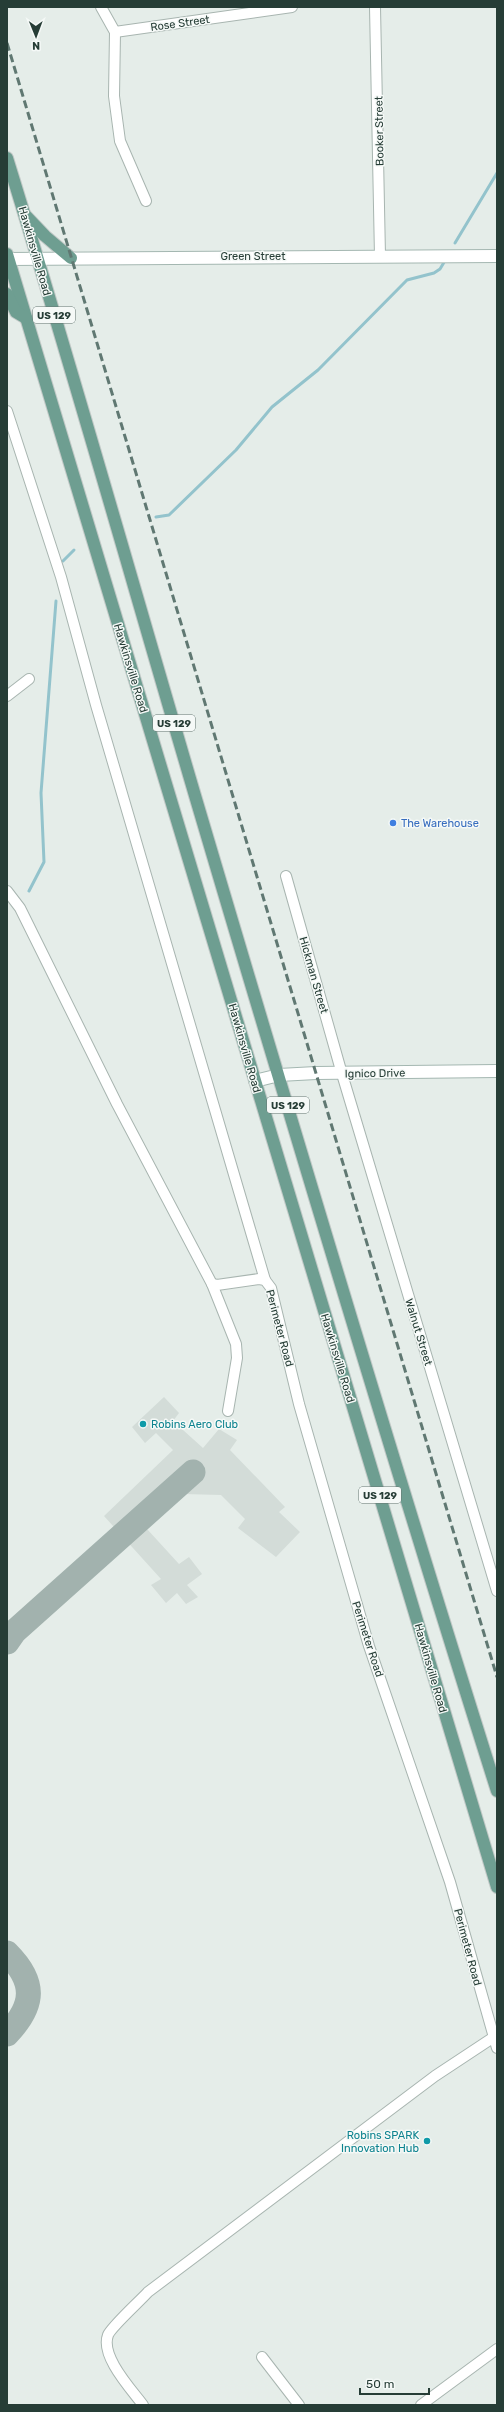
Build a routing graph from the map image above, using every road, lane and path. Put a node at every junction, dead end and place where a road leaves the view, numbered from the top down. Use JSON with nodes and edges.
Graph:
{"nodes":[{"id":1,"x":101,"y":7,"type":"edge"},
{"id":2,"x":292,"y":7,"type":"edge"},
{"id":3,"x":375,"y":7,"type":"edge"},
{"id":4,"x":115,"y":32,"type":"junction"},
{"id":5,"x":7,"y":158,"type":"edge"},
{"id":6,"x":146,"y":201,"type":"dead end"},
{"id":7,"x":24,"y":214,"type":"junction"},
{"id":8,"x":380,"y":256,"type":"junction"},
{"id":9,"x":497,"y":256,"type":"edge"},
{"id":10,"x":7,"y":257,"type":"edge"},
{"id":11,"x":37,"y":258,"type":"junction"},
{"id":12,"x":71,"y":258,"type":"junction"},
{"id":13,"x":7,"y":294,"type":"edge"},
{"id":14,"x":27,"y":319,"type":"junction"},
{"id":15,"x":7,"y":411,"type":"edge"},
{"id":16,"x":29,"y":680,"type":"dead end"},
{"id":17,"x":7,"y":696,"type":"edge"},
{"id":18,"x":286,"y":876,"type":"dead end"},
{"id":19,"x":7,"y":891,"type":"edge"},
{"id":20,"x":497,"y":1071,"type":"edge"},
{"id":21,"x":342,"y":1074,"type":"junction"},
{"id":22,"x":279,"y":1075,"type":"junction"},
{"id":23,"x":255,"y":1081,"type":"junction"},
{"id":24,"x":265,"y":1280,"type":"junction"},
{"id":25,"x":212,"y":1284,"type":"junction"},
{"id":26,"x":228,"y":1411,"type":"dead end"},
{"id":27,"x":497,"y":1591,"type":"edge"},
{"id":28,"x":497,"y":1791,"type":"edge"},
{"id":29,"x":497,"y":1887,"type":"edge"},
{"id":30,"x":494,"y":2037,"type":"junction"},
{"id":31,"x":497,"y":2048,"type":"edge"},
{"id":32,"x":497,"y":2349,"type":"edge"},
{"id":33,"x":262,"y":2357,"type":"dead end"},
{"id":34,"x":143,"y":2405,"type":"edge"},
{"id":35,"x":299,"y":2405,"type":"edge"},
{"id":36,"x":421,"y":2405,"type":"edge"}],
"edges":[{"from":1,"to":4,"type":"street"},
{"from":2,"to":4,"type":"street","name":"Rose Street"},
{"from":3,"to":8,"type":"street","name":"Booker Street"},
{"from":4,"to":6,"type":"street"},
{"from":5,"to":7,"type":"main road","name":"Hawkinsville Road","number":"US 129"},
{"from":7,"to":11,"type":"main road","name":"Hawkinsville Road","number":"US 129"},
{"from":7,"to":12,"type":"main road"},
{"from":8,"to":9,"type":"street","name":"Green Street"},
{"from":8,"to":12,"type":"street","name":"Green Street"},
{"from":10,"to":11,"type":"street","name":"Green Street"},
{"from":10,"to":14,"type":"main road","name":"Hawkinsville Road","number":"US 129"},
{"from":11,"to":12,"type":"street","name":"Green Street"},
{"from":11,"to":22,"type":"main road","name":"Hawkinsville Road","number":"US 129"},
{"from":13,"to":14,"type":"main road"},
{"from":14,"to":23,"type":"main road","name":"Hawkinsville Road","number":"US 129"},
{"from":15,"to":24,"type":"street"},
{"from":16,"to":17,"type":"street"},
{"from":18,"to":21,"type":"street","name":"Hickman Street"},
{"from":19,"to":25,"type":"street"},
{"from":20,"to":21,"type":"street","name":"Ignico Drive"},
{"from":21,"to":22,"type":"street","name":"Ignico Drive"},
{"from":21,"to":27,"type":"street","name":"Walnut Street"},
{"from":22,"to":23,"type":"street","name":"Ignico Drive"},
{"from":22,"to":28,"type":"main road","name":"Hawkinsville Road","number":"US 129"},
{"from":23,"to":29,"type":"main road","name":"Hawkinsville Road","number":"US 129"},
{"from":24,"to":25,"type":"street","name":"Perimeter Road"},
{"from":24,"to":30,"type":"street","name":"Perimeter Road"},
{"from":25,"to":26,"type":"street"},
{"from":30,"to":31,"type":"street","name":"Perimeter Road"},
{"from":30,"to":34,"type":"street"},
{"from":32,"to":36,"type":"street"},
{"from":33,"to":35,"type":"street"}]}
